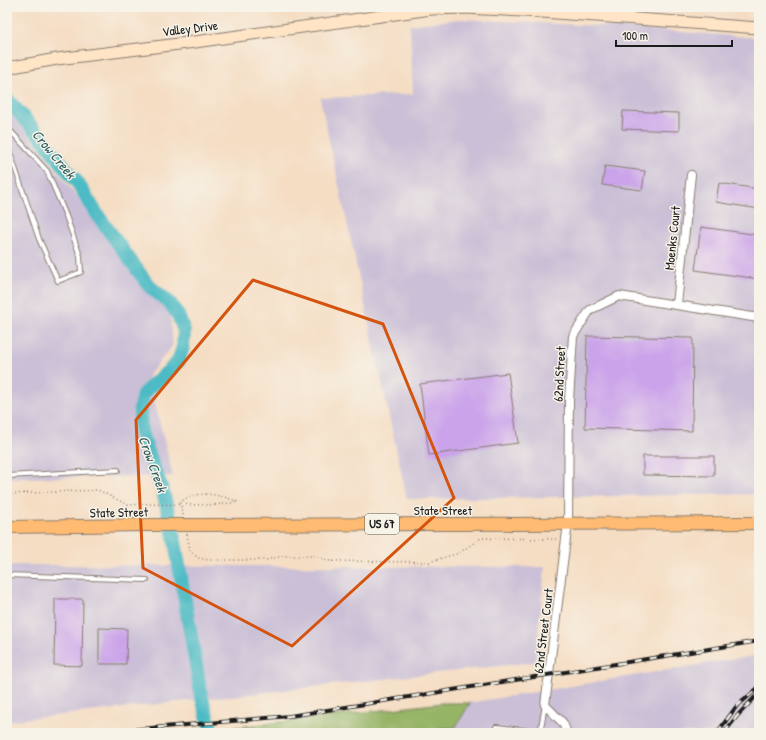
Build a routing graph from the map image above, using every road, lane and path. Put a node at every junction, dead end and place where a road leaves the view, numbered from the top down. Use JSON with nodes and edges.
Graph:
{"nodes":[{"id":1,"x":431,"y":8,"type":"edge"},
{"id":2,"x":759,"y":28,"type":"edge"},
{"id":3,"x":7,"y":68,"type":"edge"},
{"id":4,"x":7,"y":127,"type":"edge"},
{"id":5,"x":7,"y":144,"type":"edge"},
{"id":6,"x":691,"y":175,"type":"dead end"},
{"id":7,"x":677,"y":304,"type":"junction"},
{"id":8,"x":759,"y":318,"type":"edge"},
{"id":9,"x":118,"y":470,"type":"dead end"},
{"id":10,"x":7,"y":476,"type":"edge"},
{"id":11,"x":7,"y":494,"type":"edge"},
{"id":12,"x":183,"y":516,"type":"dead end"},
{"id":13,"x":568,"y":523,"type":"junction"},
{"id":14,"x":759,"y":523,"type":"edge"},
{"id":15,"x":7,"y":527,"type":"edge"},
{"id":16,"x":192,"y":527,"type":"junction"},
{"id":17,"x":566,"y":539,"type":"junction"},
{"id":18,"x":7,"y":575,"type":"edge"},
{"id":19,"x":147,"y":580,"type":"dead end"},
{"id":20,"x":545,"y":705,"type":"junction"},
{"id":21,"x":496,"y":726,"type":"dead end"},
{"id":22,"x":540,"y":732,"type":"edge"},
{"id":23,"x":567,"y":733,"type":"edge"}],
"edges":[{"from":1,"to":2,"type":"street","name":"Valley Drive"},
{"from":1,"to":3,"type":"street","name":"Valley Drive"},
{"from":4,"to":5,"type":"lane"},
{"from":6,"to":7,"type":"street","name":"Moenks Court"},
{"from":7,"to":8,"type":"street","name":"62nd Street"},
{"from":7,"to":13,"type":"street","name":"62nd Street"},
{"from":9,"to":10,"type":"lane"},
{"from":11,"to":12,"type":"path","bridge":true},
{"from":13,"to":14,"type":"main road","name":"State Street","number":"US 67"},
{"from":13,"to":16,"type":"main road","name":"State Street","number":"US 67"},
{"from":13,"to":17,"type":"street","name":"62nd Street Court"},
{"from":15,"to":16,"type":"main road","name":"State Street","number":"US 67","bridge":true},
{"from":16,"to":17,"type":"path"},
{"from":17,"to":20,"type":"street","name":"62nd Street Court"},
{"from":18,"to":19,"type":"lane"},
{"from":20,"to":22,"type":"lane"},
{"from":20,"to":23,"type":"street"},
{"from":21,"to":22,"type":"lane"}]}
